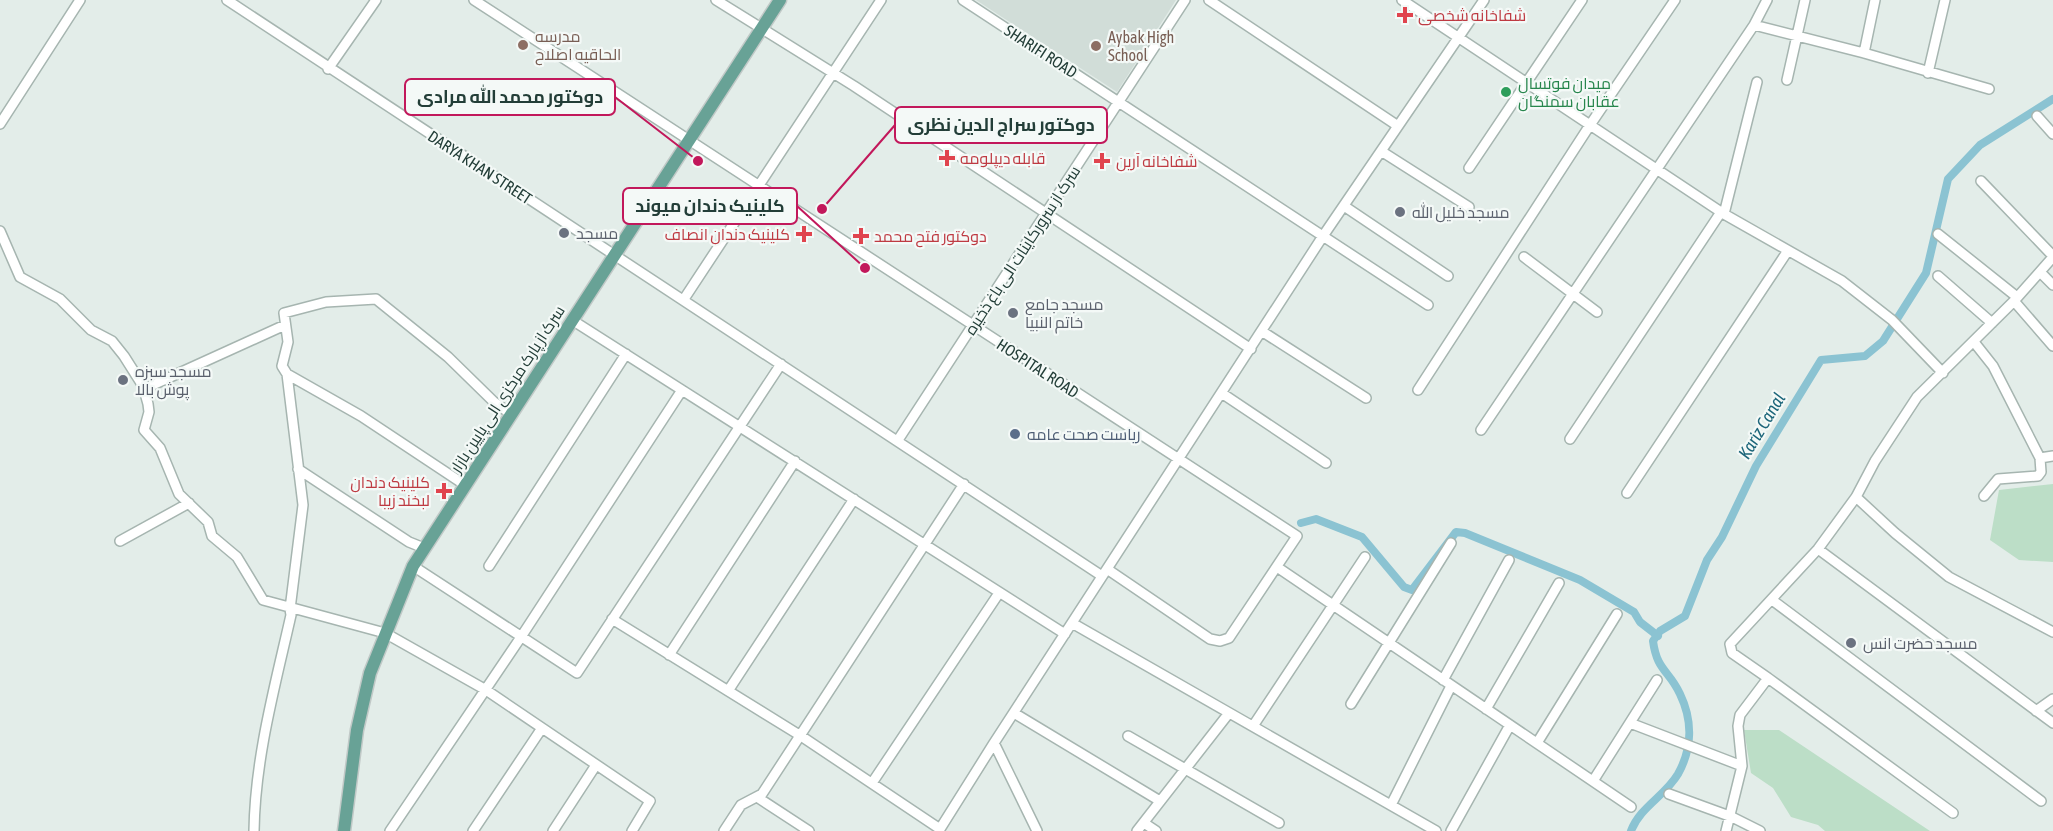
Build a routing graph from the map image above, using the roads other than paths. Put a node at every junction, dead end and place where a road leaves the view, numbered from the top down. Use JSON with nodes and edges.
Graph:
{"nodes":[{"id":1,"x":80,"y":0,"type":"edge"},
{"id":2,"x":227,"y":0,"type":"edge"},
{"id":3,"x":376,"y":0,"type":"edge"},
{"id":4,"x":474,"y":0,"type":"edge"},
{"id":5,"x":716,"y":0,"type":"edge"},
{"id":6,"x":780,"y":0,"type":"edge"},
{"id":7,"x":881,"y":0,"type":"edge"},
{"id":8,"x":963,"y":0,"type":"edge"},
{"id":9,"x":1185,"y":0,"type":"edge"},
{"id":10,"x":1209,"y":0,"type":"edge"},
{"id":11,"x":1402,"y":0,"type":"edge"},
{"id":12,"x":1484,"y":0,"type":"edge"},
{"id":13,"x":1582,"y":0,"type":"edge"},
{"id":14,"x":1675,"y":0,"type":"edge"},
{"id":15,"x":1767,"y":0,"type":"edge"},
{"id":16,"x":1805,"y":0,"type":"edge"},
{"id":17,"x":1875,"y":0,"type":"edge"},
{"id":18,"x":1945,"y":0,"type":"edge"},
{"id":19,"x":1754,"y":25,"type":"junction"},
{"id":20,"x":761,"y":29,"type":"junction"},
{"id":21,"x":1459,"y":37,"type":"junction"},
{"id":22,"x":1797,"y":37,"type":"junction"},
{"id":23,"x":1864,"y":52,"type":"junction"},
{"id":24,"x":328,"y":69,"type":"junction"},
{"id":25,"x":1928,"y":73,"type":"junction"},
{"id":26,"x":833,"y":74,"type":"junction"},
{"id":27,"x":1787,"y":80,"type":"dead end"},
{"id":28,"x":1757,"y":82,"type":"dead end"},
{"id":29,"x":1527,"y":83,"type":"junction"},
{"id":30,"x":1989,"y":90,"type":"dead end"},
{"id":31,"x":1119,"y":101,"type":"junction"},
{"id":32,"x":2037,"y":116,"type":"dead end"},
{"id":33,"x":0,"y":124,"type":"edge"},
{"id":34,"x":1590,"y":125,"type":"junction"},
{"id":35,"x":1398,"y":126,"type":"junction"},
{"id":36,"x":2053,"y":134,"type":"edge"},
{"id":37,"x":690,"y":138,"type":"junction"},
{"id":38,"x":1381,"y":151,"type":"junction"},
{"id":39,"x":1469,"y":168,"type":"dead end"},
{"id":40,"x":1656,"y":169,"type":"junction"},
{"id":41,"x":1981,"y":181,"type":"dead end"},
{"id":42,"x":758,"y":183,"type":"junction"},
{"id":43,"x":1344,"y":206,"type":"junction"},
{"id":44,"x":1468,"y":207,"type":"dead end"},
{"id":45,"x":1722,"y":213,"type":"junction"},
{"id":46,"x":1045,"y":214,"type":"junction"},
{"id":47,"x":0,"y":231,"type":"edge"},
{"id":48,"x":1938,"y":234,"type":"dead end"},
{"id":49,"x":1323,"y":236,"type":"junction"},
{"id":50,"x":1787,"y":252,"type":"junction"},
{"id":51,"x":614,"y":254,"type":"junction"},
{"id":52,"x":2053,"y":256,"type":"edge"},
{"id":53,"x":1524,"y":257,"type":"dead end"},
{"id":54,"x":2040,"y":272,"type":"junction"},
{"id":55,"x":1449,"y":276,"type":"dead end"},
{"id":56,"x":1938,"y":276,"type":"dead end"},
{"id":57,"x":2053,"y":285,"type":"edge"},
{"id":58,"x":1571,"y":294,"type":"junction"},
{"id":59,"x":684,"y":299,"type":"junction"},
{"id":60,"x":2015,"y":299,"type":"junction"},
{"id":61,"x":1428,"y":305,"type":"dead end"},
{"id":62,"x":1597,"y":312,"type":"dead end"},
{"id":63,"x":572,"y":320,"type":"junction"},
{"id":64,"x":1992,"y":322,"type":"junction"},
{"id":65,"x":285,"y":325,"type":"junction"},
{"id":66,"x":973,"y":325,"type":"junction"},
{"id":67,"x":1263,"y":332,"type":"junction"},
{"id":68,"x":1974,"y":342,"type":"junction"},
{"id":69,"x":2053,"y":346,"type":"edge"},
{"id":70,"x":1251,"y":350,"type":"junction"},
{"id":71,"x":626,"y":354,"type":"junction"},
{"id":72,"x":781,"y":364,"type":"junction"},
{"id":73,"x":1943,"y":373,"type":"junction"},
{"id":74,"x":287,"y":374,"type":"junction"},
{"id":75,"x":144,"y":389,"type":"junction"},
{"id":76,"x":682,"y":390,"type":"junction"},
{"id":77,"x":1418,"y":390,"type":"dead end"},
{"id":78,"x":1222,"y":394,"type":"junction"},
{"id":79,"x":1366,"y":399,"type":"dead end"},
{"id":80,"x":511,"y":414,"type":"junction"},
{"id":81,"x":740,"y":426,"type":"junction"},
{"id":82,"x":1481,"y":430,"type":"dead end"},
{"id":83,"x":1570,"y":439,"type":"dead end"},
{"id":84,"x":898,"y":440,"type":"junction"},
{"id":85,"x":2053,"y":456,"type":"edge"},
{"id":86,"x":2040,"y":458,"type":"junction"},
{"id":87,"x":795,"y":461,"type":"junction"},
{"id":88,"x":1179,"y":461,"type":"junction"},
{"id":89,"x":1326,"y":463,"type":"dead end"},
{"id":90,"x":298,"y":469,"type":"junction"},
{"id":91,"x":964,"y":484,"type":"junction"},
{"id":92,"x":465,"y":485,"type":"junction"},
{"id":93,"x":1628,"y":494,"type":"dead end"},
{"id":94,"x":1984,"y":496,"type":"dead end"},
{"id":95,"x":1856,"y":497,"type":"junction"},
{"id":96,"x":854,"y":498,"type":"junction"},
{"id":97,"x":189,"y":503,"type":"junction"},
{"id":98,"x":120,"y":541,"type":"dead end"},
{"id":99,"x":1451,"y":543,"type":"dead end"},
{"id":100,"x":925,"y":546,"type":"junction"},
{"id":101,"x":424,"y":548,"type":"junction"},
{"id":102,"x":1818,"y":549,"type":"junction"},
{"id":103,"x":1365,"y":557,"type":"dead end"},
{"id":104,"x":1509,"y":560,"type":"dead end"},
{"id":105,"x":412,"y":566,"type":"junction"},
{"id":106,"x":489,"y":566,"type":"dead end"},
{"id":107,"x":1277,"y":567,"type":"junction"},
{"id":108,"x":1105,"y":572,"type":"junction"},
{"id":109,"x":1559,"y":584,"type":"dead end"},
{"id":110,"x":999,"y":593,"type":"junction"},
{"id":111,"x":1772,"y":600,"type":"junction"},
{"id":112,"x":1332,"y":605,"type":"junction"},
{"id":113,"x":290,"y":609,"type":"junction"},
{"id":114,"x":1617,"y":614,"type":"dead end"},
{"id":115,"x":612,"y":620,"type":"junction"},
{"id":116,"x":1072,"y":623,"type":"junction"},
{"id":117,"x":2053,"y":632,"type":"edge"},
{"id":118,"x":385,"y":633,"type":"junction"},
{"id":119,"x":1065,"y":634,"type":"junction"},
{"id":120,"x":521,"y":637,"type":"junction"},
{"id":121,"x":1388,"y":644,"type":"junction"},
{"id":122,"x":669,"y":655,"type":"junction"},
{"id":123,"x":1768,"y":678,"type":"junction"},
{"id":124,"x":1658,"y":680,"type":"dead end"},
{"id":125,"x":1447,"y":683,"type":"junction"},
{"id":126,"x":486,"y":690,"type":"junction"},
{"id":127,"x":728,"y":691,"type":"junction"},
{"id":128,"x":2053,"y":699,"type":"edge"},
{"id":129,"x":1351,"y":704,"type":"dead end"},
{"id":130,"x":1486,"y":710,"type":"junction"},
{"id":131,"x":2036,"y":711,"type":"junction"},
{"id":132,"x":1229,"y":712,"type":"junction"},
{"id":133,"x":1014,"y":713,"type":"junction"},
{"id":134,"x":1630,"y":723,"type":"junction"},
{"id":135,"x":2053,"y":723,"type":"edge"},
{"id":136,"x":1510,"y":725,"type":"junction"},
{"id":137,"x":1253,"y":726,"type":"junction"},
{"id":138,"x":542,"y":728,"type":"junction"},
{"id":139,"x":801,"y":736,"type":"junction"},
{"id":140,"x":1128,"y":736,"type":"dead end"},
{"id":141,"x":994,"y":743,"type":"junction"},
{"id":142,"x":1537,"y":743,"type":"junction"},
{"id":143,"x":596,"y":765,"type":"junction"},
{"id":144,"x":1742,"y":766,"type":"junction"},
{"id":145,"x":1184,"y":770,"type":"junction"},
{"id":146,"x":1593,"y":781,"type":"junction"},
{"id":147,"x":872,"y":783,"type":"junction"},
{"id":148,"x":1669,"y":794,"type":"dead end"},
{"id":149,"x":757,"y":797,"type":"junction"},
{"id":150,"x":1160,"y":801,"type":"junction"},
{"id":151,"x":2041,"y":801,"type":"dead end"},
{"id":152,"x":1391,"y":805,"type":"junction"},
{"id":153,"x":1631,"y":807,"type":"dead end"},
{"id":154,"x":1953,"y":813,"type":"dead end"},
{"id":155,"x":1732,"y":817,"type":"junction"},
{"id":156,"x":1144,"y":823,"type":"junction"},
{"id":157,"x":1279,"y":824,"type":"dead end"},
{"id":158,"x":936,"y":829,"type":"edge"},
{"id":159,"x":254,"y":831,"type":"edge"},
{"id":160,"x":344,"y":831,"type":"edge"},
{"id":161,"x":390,"y":831,"type":"edge"},
{"id":162,"x":473,"y":831,"type":"edge"},
{"id":163,"x":553,"y":831,"type":"edge"},
{"id":164,"x":632,"y":831,"type":"edge"},
{"id":165,"x":724,"y":831,"type":"edge"},
{"id":166,"x":809,"y":831,"type":"edge"},
{"id":167,"x":1037,"y":831,"type":"edge"},
{"id":168,"x":1137,"y":831,"type":"edge"},
{"id":169,"x":1156,"y":831,"type":"edge"},
{"id":170,"x":1436,"y":831,"type":"edge"},
{"id":171,"x":1451,"y":831,"type":"edge"},
{"id":172,"x":1726,"y":831,"type":"edge"},
{"id":173,"x":1760,"y":831,"type":"edge"}],
"edges":[{"from":1,"to":33,"type":"street"},
{"from":2,"to":24,"type":"street","name":"DARYA KHAN STREET"},
{"from":3,"to":24,"type":"street"},
{"from":4,"to":37,"type":"street","name":"HOSPITAL ROAD"},
{"from":5,"to":20,"type":"street"},
{"from":6,"to":20,"type":"main road","name":"سرک از پارک مرکزی الی پایین بازار"},
{"from":7,"to":26,"type":"street"},
{"from":8,"to":31,"type":"street","name":"SHARIFI ROAD"},
{"from":9,"to":31,"type":"street","name":"سرک از سرورکاینات الی باغ ذخیره"},
{"from":10,"to":35,"type":"street"},
{"from":11,"to":21,"type":"street"},
{"from":12,"to":21,"type":"street"},
{"from":13,"to":29,"type":"street"},
{"from":14,"to":34,"type":"street"},
{"from":15,"to":19,"type":"street"},
{"from":16,"to":22,"type":"street"},
{"from":17,"to":23,"type":"street"},
{"from":18,"to":25,"type":"street"},
{"from":19,"to":22,"type":"street"},
{"from":19,"to":40,"type":"street"},
{"from":20,"to":26,"type":"street"},
{"from":20,"to":37,"type":"main road","name":"سرک از پارک مرکزی الی پایین بازار"},
{"from":21,"to":29,"type":"street"},
{"from":21,"to":35,"type":"street"},
{"from":22,"to":23,"type":"street"},
{"from":22,"to":27,"type":"street"},
{"from":23,"to":25,"type":"street"},
{"from":24,"to":51,"type":"street","name":"DARYA KHAN STREET"},
{"from":25,"to":30,"type":"street"},
{"from":26,"to":42,"type":"street"},
{"from":26,"to":46,"type":"street"},
{"from":28,"to":45,"type":"street"},
{"from":29,"to":34,"type":"street"},
{"from":29,"to":39,"type":"street"},
{"from":31,"to":46,"type":"street","name":"سرک از سرورکاینات الی باغ ذخیره"},
{"from":31,"to":49,"type":"street","name":"SHARIFI ROAD"},
{"from":32,"to":36,"type":"street"},
{"from":34,"to":40,"type":"street"},
{"from":34,"to":77,"type":"street"},
{"from":35,"to":38,"type":"street"},
{"from":37,"to":42,"type":"street","name":"HOSPITAL ROAD"},
{"from":37,"to":51,"type":"main road","name":"سرک از پارک مرکزی الی پایین بازار"},
{"from":38,"to":43,"type":"street"},
{"from":38,"to":44,"type":"street"},
{"from":40,"to":45,"type":"street"},
{"from":40,"to":58,"type":"street"},
{"from":41,"to":52,"type":"street"},
{"from":42,"to":59,"type":"street"},
{"from":42,"to":66,"type":"street","name":"HOSPITAL ROAD"},
{"from":43,"to":49,"type":"street"},
{"from":43,"to":55,"type":"street"},
{"from":45,"to":50,"type":"street"},
{"from":45,"to":83,"type":"street"},
{"from":46,"to":66,"type":"street","name":"سرک از سرورکاینات الی باغ ذخیره"},
{"from":46,"to":70,"type":"street"},
{"from":47,"to":75,"type":"street"},
{"from":48,"to":60,"type":"street"},
{"from":49,"to":61,"type":"street","name":"SHARIFI ROAD"},
{"from":49,"to":67,"type":"street"},
{"from":50,"to":73,"type":"street"},
{"from":50,"to":93,"type":"street"},
{"from":51,"to":59,"type":"street","name":"DARYA KHAN STREET"},
{"from":51,"to":63,"type":"main road","name":"سرک از پارک مرکزی الی پایین بازار"},
{"from":52,"to":54,"type":"street"},
{"from":53,"to":58,"type":"street"},
{"from":54,"to":57,"type":"street"},
{"from":54,"to":60,"type":"street"},
{"from":56,"to":64,"type":"street"},
{"from":58,"to":62,"type":"street"},
{"from":58,"to":82,"type":"street"},
{"from":59,"to":72,"type":"street","name":"DARYA KHAN STREET"},
{"from":60,"to":64,"type":"street"},
{"from":60,"to":69,"type":"street"},
{"from":63,"to":71,"type":"street"},
{"from":63,"to":80,"type":"main road","name":"سرک از پارک مرکزی الی پایین بازار"},
{"from":64,"to":68,"type":"street"},
{"from":65,"to":74,"type":"street"},
{"from":65,"to":75,"type":"street"},
{"from":65,"to":80,"type":"street"},
{"from":66,"to":84,"type":"street","name":"سرک از سرورکاینات الی باغ ذخیره"},
{"from":66,"to":88,"type":"street","name":"HOSPITAL ROAD"},
{"from":67,"to":70,"type":"street"},
{"from":67,"to":79,"type":"street"},
{"from":68,"to":73,"type":"street"},
{"from":68,"to":86,"type":"street"},
{"from":70,"to":78,"type":"street"},
{"from":71,"to":76,"type":"street"},
{"from":71,"to":106,"type":"street"},
{"from":72,"to":81,"type":"street"},
{"from":72,"to":84,"type":"street","name":"DARYA KHAN STREET"},
{"from":73,"to":95,"type":"street"},
{"from":74,"to":90,"type":"street"},
{"from":74,"to":92,"type":"street"},
{"from":75,"to":97,"type":"street"},
{"from":76,"to":81,"type":"street"},
{"from":76,"to":120,"type":"street"},
{"from":78,"to":88,"type":"street"},
{"from":78,"to":89,"type":"street"},
{"from":80,"to":92,"type":"main road","name":"سرک از پارک مرکزی الی پایین بازار"},
{"from":81,"to":87,"type":"street"},
{"from":81,"to":115,"type":"street"},
{"from":84,"to":91,"type":"street","name":"DARYA KHAN STREET"},
{"from":85,"to":86,"type":"street"},
{"from":86,"to":94,"type":"street"},
{"from":87,"to":96,"type":"street"},
{"from":87,"to":122,"type":"street"},
{"from":88,"to":107,"type":"street","name":"HOSPITAL ROAD"},
{"from":88,"to":108,"type":"street"},
{"from":90,"to":101,"type":"street"},
{"from":90,"to":113,"type":"street"},
{"from":91,"to":100,"type":"street"},
{"from":91,"to":108,"type":"street","name":"DARYA KHAN STREET"},
{"from":92,"to":101,"type":"main road","name":"سرک از پارک مرکزی الی پایین بازار"},
{"from":95,"to":102,"type":"street"},
{"from":95,"to":117,"type":"street"},
{"from":96,"to":100,"type":"street"},
{"from":96,"to":127,"type":"street"},
{"from":97,"to":98,"type":"street"},
{"from":97,"to":113,"type":"street"},
{"from":99,"to":121,"type":"street"},
{"from":100,"to":110,"type":"street"},
{"from":100,"to":139,"type":"street"},
{"from":101,"to":105,"type":"main road","name":"سرک از پارک مرکزی الی پایین بازار"},
{"from":102,"to":111,"type":"street"},
{"from":102,"to":131,"type":"street"},
{"from":103,"to":112,"type":"street"},
{"from":104,"to":125,"type":"street"},
{"from":105,"to":118,"type":"main road","name":"سرک از پارک مرکزی الی پایین بازار"},
{"from":105,"to":120,"type":"street"},
{"from":107,"to":108,"type":"street","name":"DARYA KHAN STREET"},
{"from":107,"to":112,"type":"street"},
{"from":108,"to":116,"type":"street"},
{"from":109,"to":130,"type":"street"},
{"from":110,"to":119,"type":"street"},
{"from":110,"to":147,"type":"street"},
{"from":111,"to":123,"type":"street"},
{"from":111,"to":151,"type":"street"},
{"from":112,"to":121,"type":"street"},
{"from":112,"to":137,"type":"street"},
{"from":113,"to":118,"type":"street"},
{"from":113,"to":159,"type":"street"},
{"from":114,"to":142,"type":"street"},
{"from":115,"to":120,"type":"street"},
{"from":115,"to":122,"type":"street"},
{"from":116,"to":119,"type":"street"},
{"from":116,"to":132,"type":"street"},
{"from":118,"to":126,"type":"street"},
{"from":118,"to":160,"type":"main road","name":"سرک از پارک مرکزی الی پایین بازار"},
{"from":119,"to":133,"type":"street"},
{"from":120,"to":126,"type":"street"},
{"from":121,"to":125,"type":"street"},
{"from":121,"to":129,"type":"street"},
{"from":122,"to":127,"type":"street"},
{"from":123,"to":144,"type":"street"},
{"from":123,"to":154,"type":"street"},
{"from":124,"to":134,"type":"street"},
{"from":125,"to":130,"type":"street"},
{"from":125,"to":152,"type":"street"},
{"from":126,"to":138,"type":"street"},
{"from":126,"to":161,"type":"street"},
{"from":127,"to":139,"type":"street"},
{"from":128,"to":131,"type":"street"},
{"from":130,"to":136,"type":"street"},
{"from":131,"to":135,"type":"street"},
{"from":132,"to":137,"type":"street"},
{"from":132,"to":145,"type":"street"},
{"from":133,"to":141,"type":"street"},
{"from":133,"to":150,"type":"street"},
{"from":134,"to":144,"type":"street"},
{"from":134,"to":146,"type":"street"},
{"from":136,"to":142,"type":"street"},
{"from":136,"to":171,"type":"street"},
{"from":137,"to":152,"type":"street"},
{"from":138,"to":143,"type":"street"},
{"from":138,"to":162,"type":"street"},
{"from":139,"to":147,"type":"street"},
{"from":139,"to":149,"type":"street"},
{"from":140,"to":145,"type":"street"},
{"from":141,"to":158,"type":"street"},
{"from":141,"to":167,"type":"street"},
{"from":142,"to":146,"type":"street"},
{"from":143,"to":163,"type":"street"},
{"from":143,"to":164,"type":"street"},
{"from":144,"to":155,"type":"street"},
{"from":145,"to":150,"type":"street"},
{"from":145,"to":157,"type":"street"},
{"from":146,"to":153,"type":"street"},
{"from":147,"to":158,"type":"street"},
{"from":148,"to":155,"type":"street"},
{"from":149,"to":165,"type":"street"},
{"from":149,"to":166,"type":"street"},
{"from":150,"to":156,"type":"street"},
{"from":152,"to":170,"type":"street"},
{"from":155,"to":172,"type":"street"},
{"from":155,"to":173,"type":"street"},
{"from":156,"to":168,"type":"street"},
{"from":156,"to":169,"type":"street"}]}
